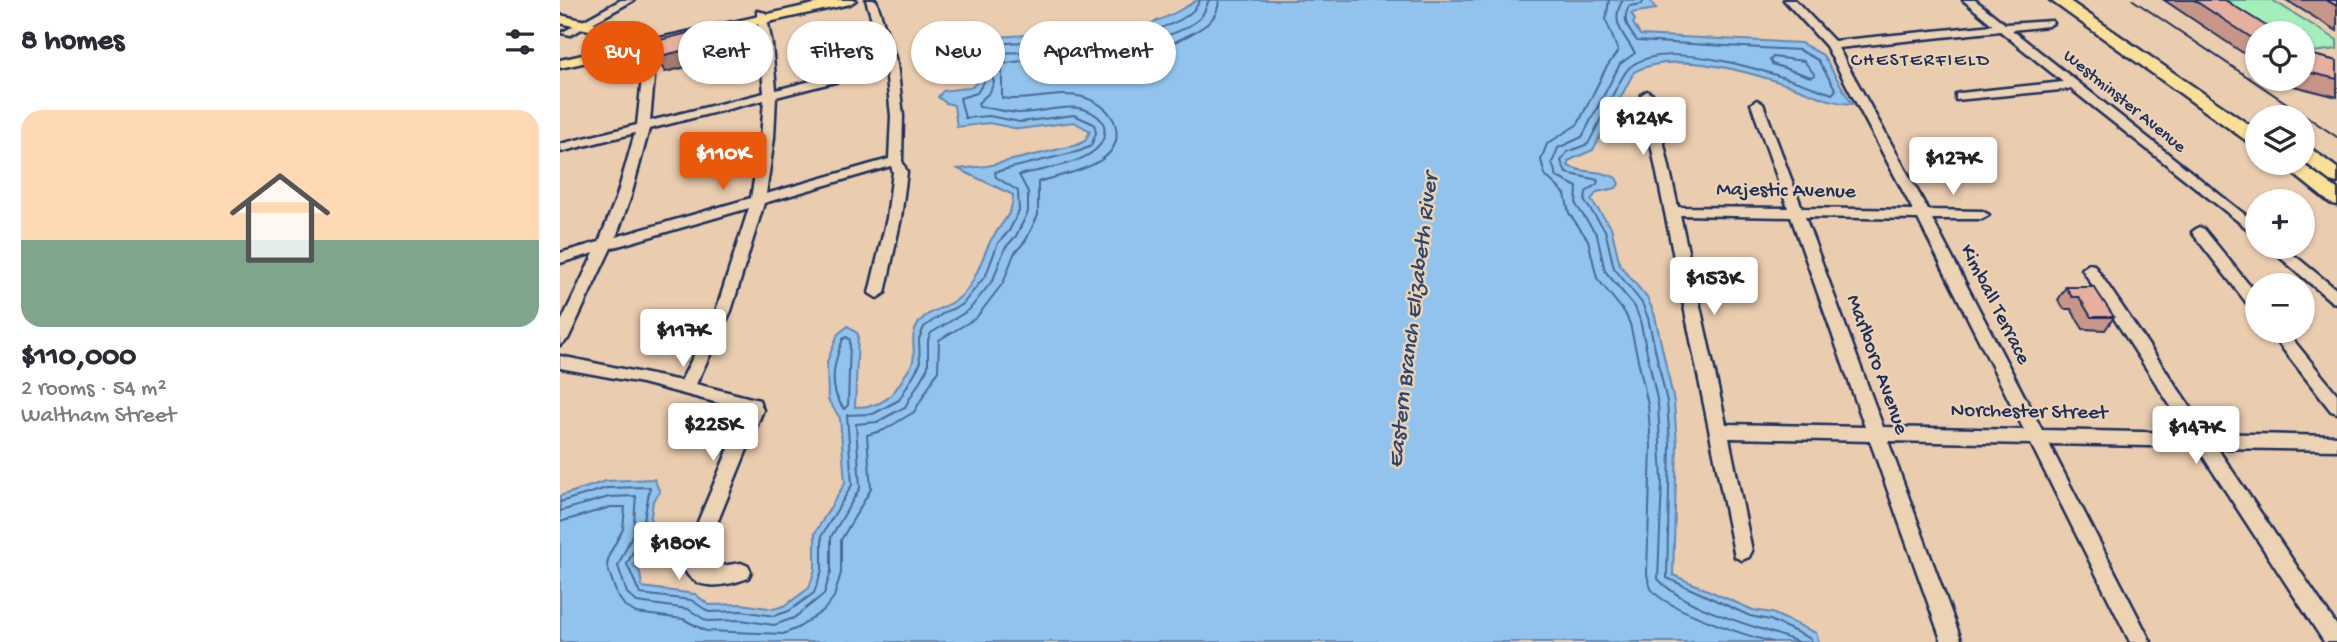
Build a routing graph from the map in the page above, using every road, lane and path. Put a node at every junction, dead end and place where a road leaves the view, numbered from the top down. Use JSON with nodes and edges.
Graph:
{"nodes":[{"id":1,"x":629,"y":0,"type":"edge"},
{"id":2,"x":818,"y":0,"type":"edge"},
{"id":3,"x":850,"y":0,"type":"edge"},
{"id":4,"x":871,"y":0,"type":"edge"},
{"id":5,"x":1789,"y":0,"type":"edge"},
{"id":6,"x":1968,"y":0,"type":"edge"},
{"id":7,"x":2058,"y":0,"type":"edge"},
{"id":8,"x":2082,"y":0,"type":"edge"},
{"id":9,"x":762,"y":17,"type":"junction"},
{"id":10,"x":560,"y":19,"type":"edge"},
{"id":11,"x":588,"y":21,"type":"edge"},
{"id":12,"x":878,"y":21,"type":"edge"},
{"id":13,"x":2048,"y":23,"type":"dead end"},
{"id":14,"x":581,"y":24,"type":"edge"},
{"id":15,"x":581,"y":24,"type":"edge"},
{"id":16,"x":2001,"y":27,"type":"junction"},
{"id":17,"x":563,"y":32,"type":"edge"},
{"id":18,"x":581,"y":35,"type":"edge"},
{"id":19,"x":664,"y":38,"type":"edge"},
{"id":20,"x":1830,"y":45,"type":"junction"},
{"id":21,"x":581,"y":54,"type":"edge"},
{"id":22,"x":560,"y":58,"type":"edge"},
{"id":23,"x":581,"y":59,"type":"edge"},
{"id":24,"x":560,"y":64,"type":"edge"},
{"id":25,"x":647,"y":84,"type":"edge"},
{"id":26,"x":814,"y":84,"type":"edge"},
{"id":27,"x":893,"y":84,"type":"edge"},
{"id":28,"x":2071,"y":85,"type":"junction"},
{"id":29,"x":771,"y":95,"type":"junction"},
{"id":30,"x":1647,"y":95,"type":"dead end"},
{"id":31,"x":1960,"y":97,"type":"dead end"},
{"id":32,"x":1757,"y":104,"type":"dead end"},
{"id":33,"x":2245,"y":111,"type":"edge"},
{"id":34,"x":643,"y":127,"type":"junction"},
{"id":35,"x":2245,"y":130,"type":"edge"},
{"id":36,"x":560,"y":148,"type":"edge"},
{"id":37,"x":895,"y":161,"type":"junction"},
{"id":38,"x":2315,"y":161,"type":"edge"},
{"id":39,"x":2305,"y":175,"type":"edge"},
{"id":40,"x":2337,"y":177,"type":"edge"},
{"id":41,"x":2337,"y":199,"type":"edge"},
{"id":42,"x":758,"y":200,"type":"junction"},
{"id":43,"x":1673,"y":211,"type":"junction"},
{"id":44,"x":1797,"y":213,"type":"junction"},
{"id":45,"x":1923,"y":214,"type":"junction"},
{"id":46,"x":1982,"y":215,"type":"dead end"},
{"id":47,"x":2245,"y":223,"type":"edge"},
{"id":48,"x":2199,"y":232,"type":"dead end"},
{"id":49,"x":606,"y":244,"type":"junction"},
{"id":50,"x":560,"y":258,"type":"edge"},
{"id":51,"x":2290,"y":259,"type":"edge"},
{"id":52,"x":2089,"y":269,"type":"dead end"},
{"id":53,"x":2245,"y":290,"type":"edge"},
{"id":54,"x":877,"y":293,"type":"dead end"},
{"id":55,"x":2337,"y":298,"type":"edge"},
{"id":56,"x":560,"y":339,"type":"edge"},
{"id":57,"x":2287,"y":343,"type":"edge"},
{"id":58,"x":560,"y":362,"type":"edge"},
{"id":59,"x":685,"y":389,"type":"junction"},
{"id":60,"x":2337,"y":406,"type":"edge"},
{"id":61,"x":1719,"y":430,"type":"junction"},
{"id":62,"x":1876,"y":433,"type":"junction"},
{"id":63,"x":2037,"y":437,"type":"junction"},
{"id":64,"x":2202,"y":440,"type":"junction"},
{"id":65,"x":2337,"y":443,"type":"edge"},
{"id":66,"x":1742,"y":551,"type":"dead end"},
{"id":67,"x":741,"y":572,"type":"dead end"},
{"id":68,"x":1952,"y":642,"type":"edge"},
{"id":69,"x":2141,"y":642,"type":"edge"},
{"id":70,"x":2336,"y":642,"type":"edge"}],
"edges":[{"from":1,"to":11,"type":"street"},
{"from":2,"to":9,"type":"main road"},
{"from":3,"to":9,"type":"main road"},
{"from":4,"to":12,"type":"street"},
{"from":5,"to":20,"type":"street","name":"Kimball Terrace"},
{"from":6,"to":16,"type":"street","name":"Westminster Avenue"},
{"from":7,"to":35,"type":"highway"},
{"from":8,"to":33,"type":"highway"},
{"from":9,"to":19,"type":"main road"},
{"from":9,"to":29,"type":"street"},
{"from":10,"to":14,"type":"main road"},
{"from":13,"to":16,"type":"street"},
{"from":15,"to":17,"type":"street"},
{"from":16,"to":20,"type":"street"},
{"from":16,"to":28,"type":"street","name":"Westminster Avenue"},
{"from":17,"to":18,"type":"main road"},
{"from":20,"to":45,"type":"street","name":"Kimball Terrace"},
{"from":21,"to":22,"type":"main road"},
{"from":23,"to":24,"type":"main road"},
{"from":25,"to":34,"type":"street"},
{"from":26,"to":29,"type":"street"},
{"from":27,"to":37,"type":"street"},
{"from":28,"to":31,"type":"street"},
{"from":28,"to":47,"type":"street","name":"Westminster Avenue"},
{"from":29,"to":34,"type":"street"},
{"from":29,"to":42,"type":"street"},
{"from":30,"to":43,"type":"street"},
{"from":32,"to":44,"type":"street","name":"Marlboro Avenue"},
{"from":34,"to":36,"type":"street"},
{"from":34,"to":49,"type":"street"},
{"from":37,"to":42,"type":"street"},
{"from":37,"to":54,"type":"street"},
{"from":38,"to":40,"type":"highway"},
{"from":39,"to":41,"type":"highway"},
{"from":42,"to":49,"type":"street"},
{"from":42,"to":59,"type":"street"},
{"from":43,"to":44,"type":"street","name":"Majestic Avenue"},
{"from":43,"to":61,"type":"street"},
{"from":44,"to":45,"type":"street","name":"Majestic Avenue"},
{"from":44,"to":62,"type":"street","name":"Marlboro Avenue"},
{"from":45,"to":46,"type":"street","name":"Majestic Avenue"},
{"from":45,"to":63,"type":"street","name":"Kimball Terrace"},
{"from":48,"to":53,"type":"street"},
{"from":49,"to":50,"type":"street"},
{"from":49,"to":56,"type":"street"},
{"from":51,"to":55,"type":"street"},
{"from":52,"to":64,"type":"street"},
{"from":57,"to":60,"type":"street"},
{"from":58,"to":59,"type":"street"},
{"from":59,"to":67,"type":"street"},
{"from":61,"to":62,"type":"street","name":"Norchester Street"},
{"from":61,"to":66,"type":"street"},
{"from":62,"to":63,"type":"street","name":"Norchester Street"},
{"from":62,"to":68,"type":"street","name":"Marlboro Avenue"},
{"from":63,"to":64,"type":"street","name":"Norchester Street"},
{"from":63,"to":69,"type":"street","name":"Kimball Terrace"},
{"from":64,"to":65,"type":"street","name":"Norchester Street"},
{"from":64,"to":70,"type":"street"}]}
